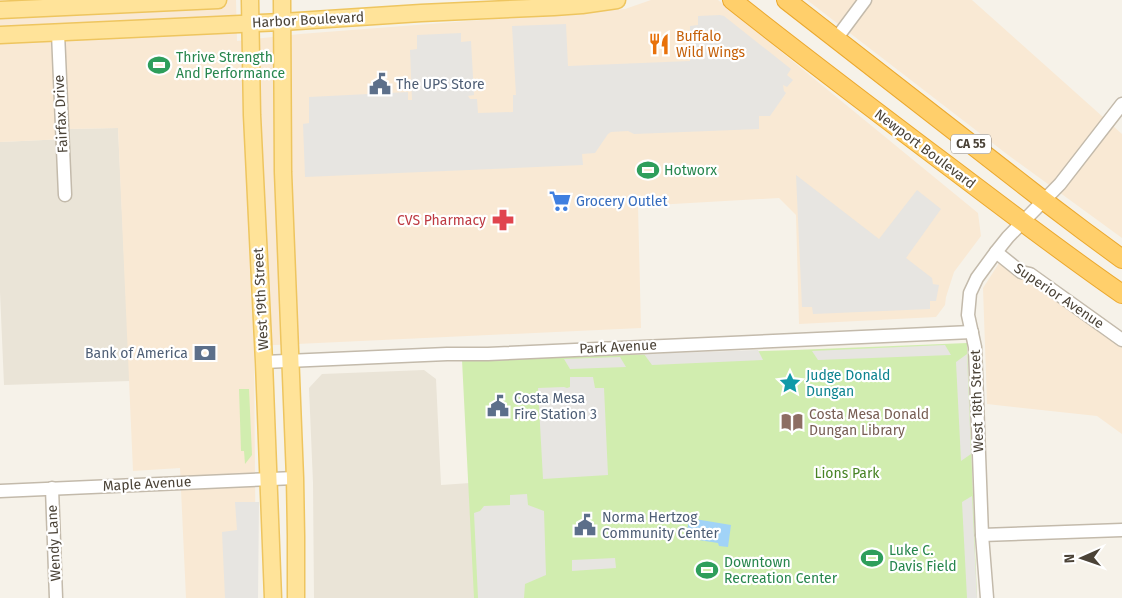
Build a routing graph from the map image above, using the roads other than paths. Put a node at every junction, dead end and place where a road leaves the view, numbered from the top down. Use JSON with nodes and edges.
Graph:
{"nodes":[{"id":1,"x":218,"y":0,"type":"edge"},
{"id":2,"x":250,"y":0,"type":"edge"},
{"id":3,"x":282,"y":0,"type":"edge"},
{"id":4,"x":617,"y":0,"type":"edge"},
{"id":5,"x":732,"y":0,"type":"edge"},
{"id":6,"x":786,"y":0,"type":"edge"},
{"id":7,"x":865,"y":0,"type":"edge"},
{"id":8,"x":0,"y":10,"type":"edge"},
{"id":9,"x":282,"y":22,"type":"junction"},
{"id":10,"x":250,"y":23,"type":"junction"},
{"id":11,"x":58,"y":32,"type":"junction"},
{"id":12,"x":0,"y":35,"type":"edge"},
{"id":13,"x":836,"y":39,"type":"junction"},
{"id":14,"x":1122,"y":104,"type":"edge"},
{"id":15,"x":65,"y":196,"type":"dead end"},
{"id":16,"x":1043,"y":200,"type":"junction"},
{"id":17,"x":1022,"y":223,"type":"junction"},
{"id":18,"x":996,"y":252,"type":"junction"},
{"id":19,"x":1122,"y":259,"type":"edge"},
{"id":20,"x":1122,"y":294,"type":"edge"},
{"id":21,"x":972,"y":332,"type":"junction"},
{"id":22,"x":1122,"y":340,"type":"edge"},
{"id":23,"x":264,"y":362,"type":"junction"},
{"id":24,"x":290,"y":362,"type":"junction"},
{"id":25,"x":294,"y":478,"type":"junction"},
{"id":26,"x":269,"y":479,"type":"junction"},
{"id":27,"x":52,"y":488,"type":"junction"},
{"id":28,"x":0,"y":491,"type":"edge"},
{"id":29,"x":1122,"y":530,"type":"edge"},
{"id":30,"x":982,"y":535,"type":"junction"},
{"id":31,"x":56,"y":598,"type":"edge"},
{"id":32,"x":273,"y":598,"type":"edge"},
{"id":33,"x":296,"y":598,"type":"edge"},
{"id":34,"x":987,"y":598,"type":"edge"}],
"edges":[{"from":1,"to":8,"type":"main road"},
{"from":2,"to":10,"type":"main road","name":"West 19th Street"},
{"from":3,"to":9,"type":"main road","name":"West 19th Street"},
{"from":4,"to":9,"type":"main road","name":"Harbor Boulevard"},
{"from":5,"to":17,"type":"highway","name":"Newport Boulevard","number":"CA 55"},
{"from":6,"to":13,"type":"highway","number":"CA 55"},
{"from":7,"to":13,"type":"street"},
{"from":9,"to":10,"type":"main road","name":"Harbor Boulevard"},
{"from":9,"to":24,"type":"main road","name":"West 19th Street"},
{"from":10,"to":11,"type":"main road","name":"Harbor Boulevard"},
{"from":10,"to":23,"type":"main road","name":"West 19th Street"},
{"from":11,"to":12,"type":"main road","name":"Harbor Boulevard"},
{"from":11,"to":15,"type":"street","name":"Fairfax Drive"},
{"from":13,"to":16,"type":"highway","number":"CA 55"},
{"from":14,"to":16,"type":"street","name":"West 18th Street"},
{"from":16,"to":17,"type":"street","name":"West 18th Street"},
{"from":16,"to":19,"type":"highway","number":"CA 55"},
{"from":17,"to":18,"type":"street","name":"West 18th Street"},
{"from":17,"to":20,"type":"highway","name":"Newport Boulevard","number":"CA 55"},
{"from":18,"to":21,"type":"street","name":"West 18th Street"},
{"from":18,"to":22,"type":"street","name":"Superior Avenue"},
{"from":21,"to":24,"type":"street","name":"Park Avenue"},
{"from":21,"to":30,"type":"street","name":"West 18th Street"},
{"from":23,"to":24,"type":"street","name":"Park Avenue"},
{"from":23,"to":26,"type":"main road","name":"West 19th Street"},
{"from":24,"to":25,"type":"main road","name":"West 19th Street"},
{"from":25,"to":26,"type":"street","name":"Maple Avenue"},
{"from":25,"to":33,"type":"main road","name":"West 19th Street"},
{"from":26,"to":27,"type":"street","name":"Maple Avenue"},
{"from":26,"to":32,"type":"main road","name":"West 19th Street"},
{"from":27,"to":28,"type":"street","name":"Maple Avenue"},
{"from":27,"to":31,"type":"street","name":"Wendy Lane"},
{"from":29,"to":30,"type":"street"},
{"from":30,"to":34,"type":"street","name":"West 18th Street"}]}
